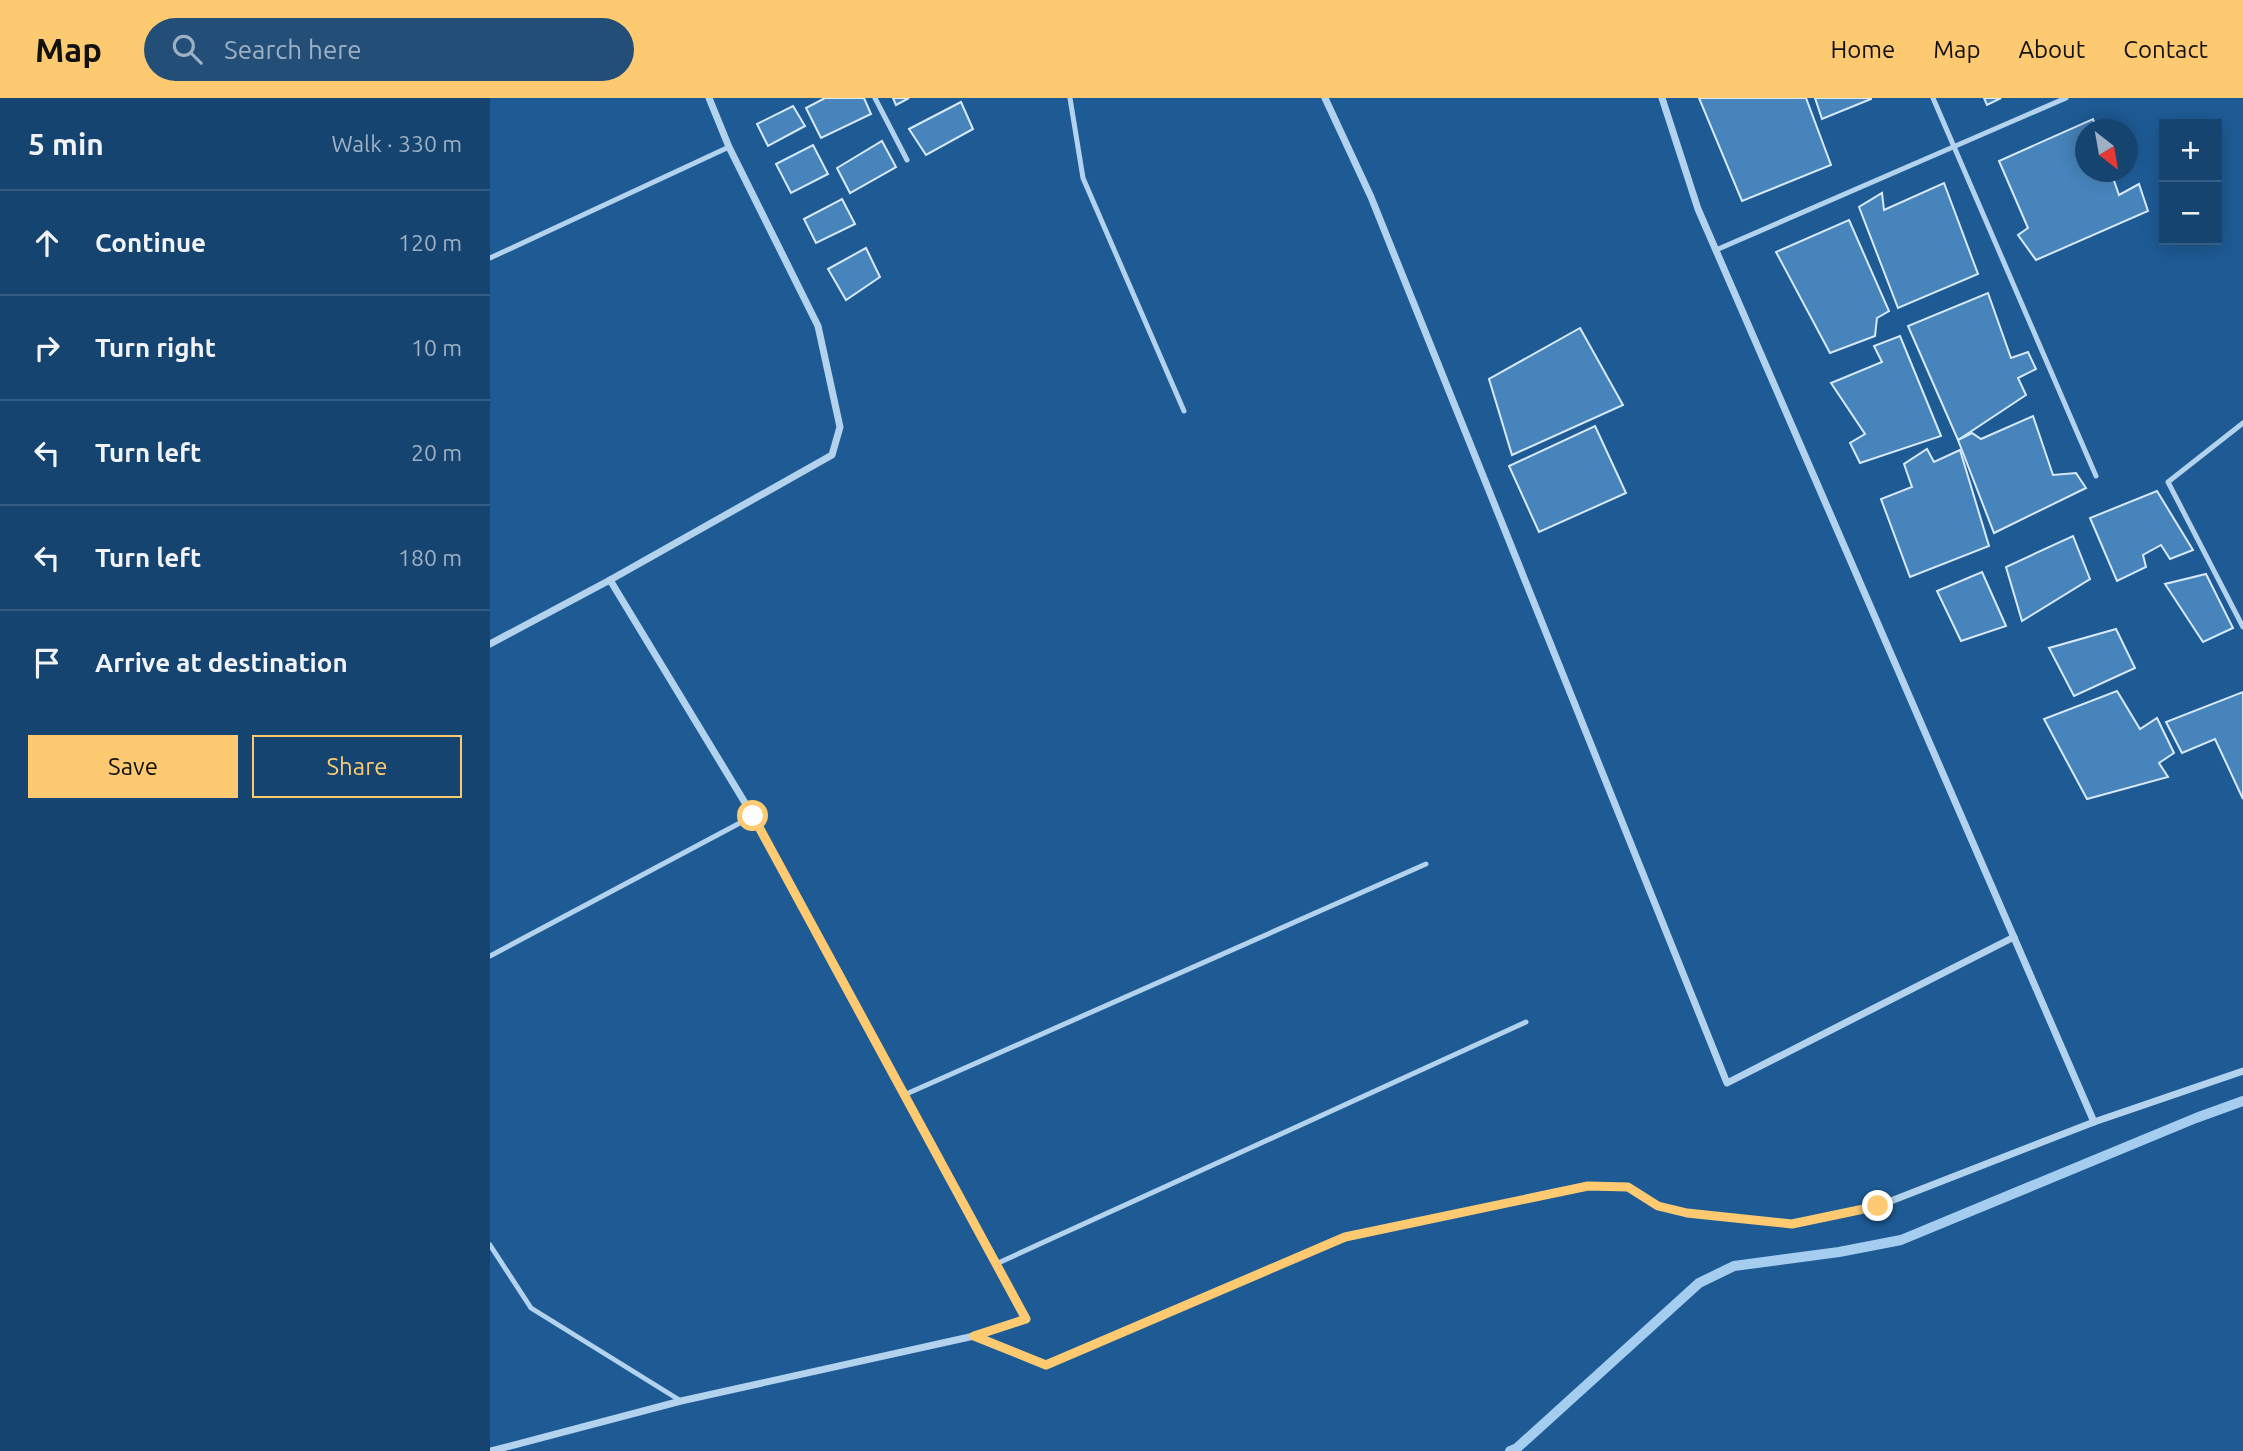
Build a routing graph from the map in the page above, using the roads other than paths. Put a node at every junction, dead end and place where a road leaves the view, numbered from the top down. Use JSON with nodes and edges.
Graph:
{"nodes":[{"id":1,"x":709,"y":98,"type":"edge"},
{"id":2,"x":875,"y":98,"type":"edge"},
{"id":3,"x":1070,"y":98,"type":"edge"},
{"id":4,"x":1325,"y":98,"type":"edge"},
{"id":5,"x":1662,"y":98,"type":"edge"},
{"id":6,"x":1933,"y":98,"type":"edge"},
{"id":7,"x":2066,"y":98,"type":"edge"},
{"id":8,"x":729,"y":146,"type":"junction"},
{"id":9,"x":1954,"y":146,"type":"junction"},
{"id":10,"x":906,"y":160,"type":"dead end"},
{"id":11,"x":1716,"y":250,"type":"junction"},
{"id":12,"x":490,"y":258,"type":"edge"},
{"id":13,"x":1184,"y":411,"type":"dead end"},
{"id":14,"x":2243,"y":423,"type":"edge"},
{"id":15,"x":2096,"y":476,"type":"dead end"},
{"id":16,"x":610,"y":580,"type":"junction"},
{"id":17,"x":2243,"y":627,"type":"edge"},
{"id":18,"x":490,"y":644,"type":"edge"},
{"id":19,"x":753,"y":816,"type":"junction"},
{"id":20,"x":1426,"y":864,"type":"dead end"},
{"id":21,"x":2014,"y":937,"type":"junction"},
{"id":22,"x":490,"y":956,"type":"edge"},
{"id":23,"x":1526,"y":1022,"type":"dead end"},
{"id":24,"x":2243,"y":1071,"type":"edge"},
{"id":25,"x":904,"y":1095,"type":"junction"},
{"id":26,"x":2094,"y":1122,"type":"junction"},
{"id":27,"x":490,"y":1245,"type":"edge"},
{"id":28,"x":996,"y":1264,"type":"junction"},
{"id":29,"x":974,"y":1336,"type":"junction"},
{"id":30,"x":681,"y":1401,"type":"junction"},
{"id":31,"x":491,"y":1451,"type":"edge"}],
"edges":[{"from":1,"to":8,"type":"street"},
{"from":2,"to":10,"type":"lane"},
{"from":3,"to":13,"type":"lane"},
{"from":4,"to":21,"type":"street"},
{"from":5,"to":11,"type":"street"},
{"from":6,"to":9,"type":"lane"},
{"from":7,"to":9,"type":"lane"},
{"from":8,"to":12,"type":"lane"},
{"from":8,"to":16,"type":"street"},
{"from":9,"to":11,"type":"lane"},
{"from":9,"to":15,"type":"lane"},
{"from":11,"to":21,"type":"street"},
{"from":14,"to":17,"type":"lane"},
{"from":16,"to":18,"type":"street"},
{"from":16,"to":19,"type":"street"},
{"from":19,"to":22,"type":"lane"},
{"from":19,"to":25,"type":"street"},
{"from":20,"to":25,"type":"lane"},
{"from":21,"to":26,"type":"street"},
{"from":23,"to":28,"type":"lane"},
{"from":24,"to":26,"type":"street"},
{"from":25,"to":28,"type":"street"},
{"from":26,"to":29,"type":"street"},
{"from":27,"to":30,"type":"lane"},
{"from":28,"to":29,"type":"street"},
{"from":29,"to":30,"type":"street"},
{"from":30,"to":31,"type":"street"}]}
